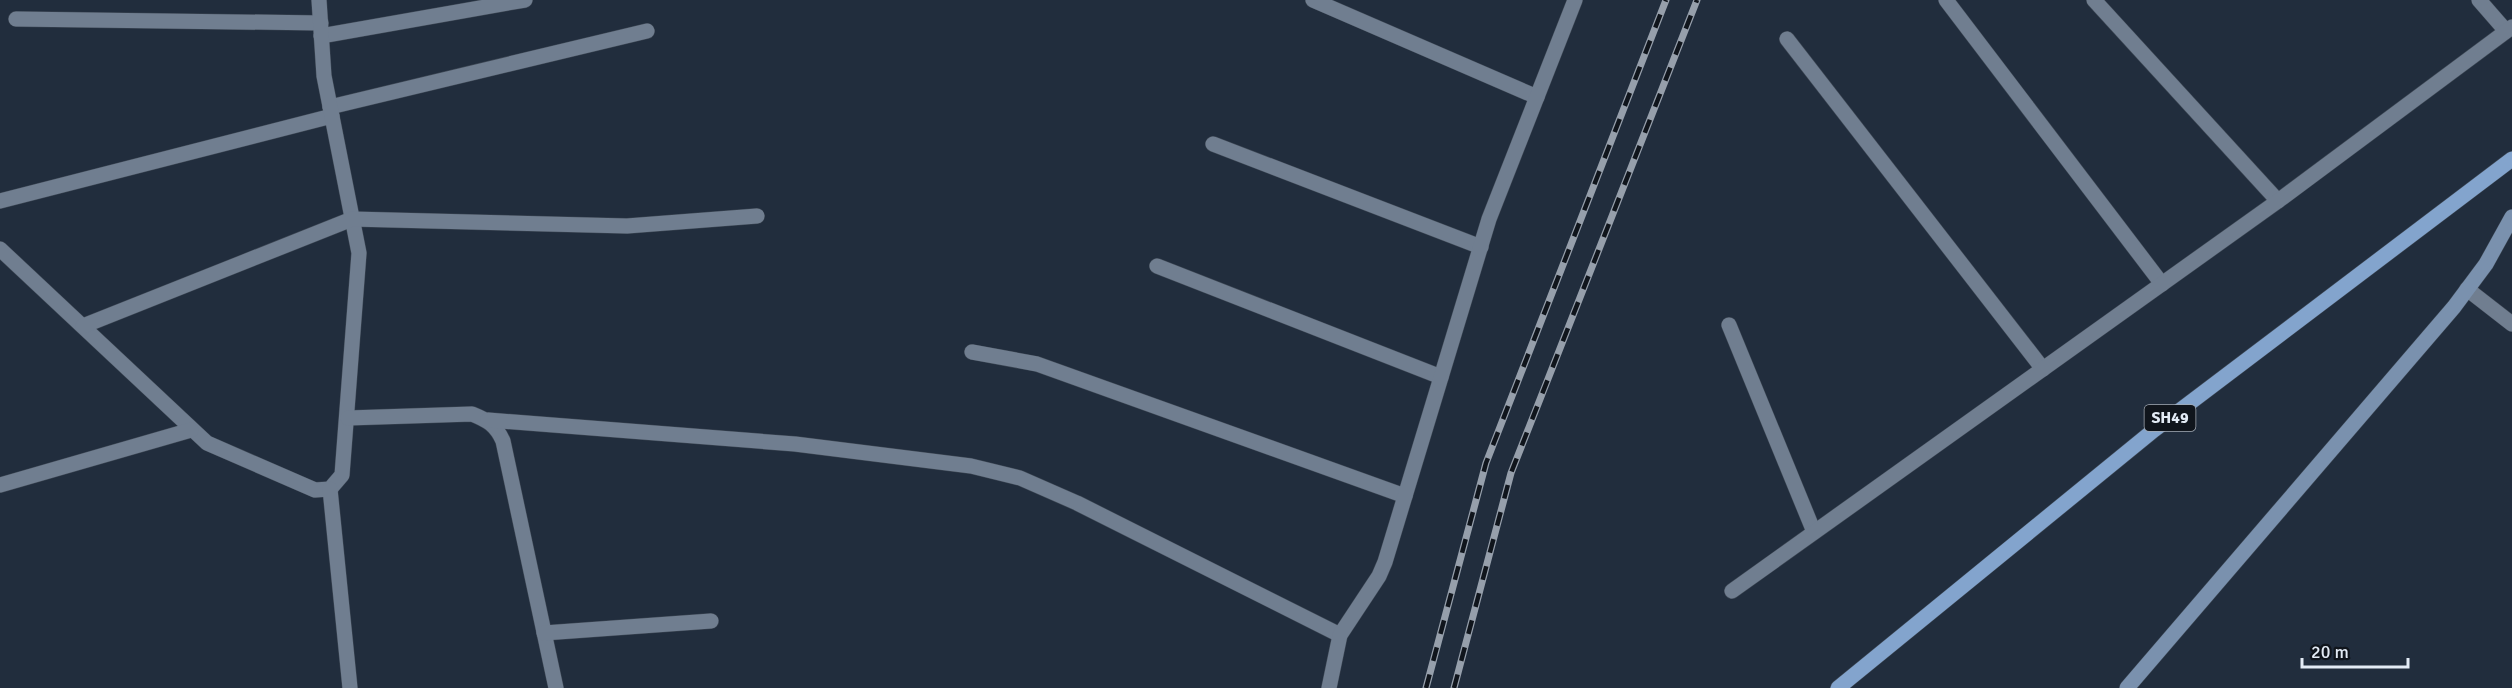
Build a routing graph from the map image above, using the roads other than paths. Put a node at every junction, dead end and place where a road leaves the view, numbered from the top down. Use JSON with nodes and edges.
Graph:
{"nodes":[{"id":1,"x":319,"y":0,"type":"edge"},
{"id":2,"x":525,"y":0,"type":"edge"},
{"id":3,"x":1313,"y":0,"type":"edge"},
{"id":4,"x":1575,"y":0,"type":"edge"},
{"id":5,"x":1946,"y":0,"type":"edge"},
{"id":6,"x":2094,"y":0,"type":"edge"},
{"id":7,"x":2479,"y":0,"type":"edge"},
{"id":8,"x":16,"y":19,"type":"dead end"},
{"id":9,"x":321,"y":29,"type":"junction"},
{"id":10,"x":2509,"y":29,"type":"edge"},
{"id":11,"x":647,"y":31,"type":"dead end"},
{"id":12,"x":1787,"y":39,"type":"dead end"},
{"id":13,"x":1537,"y":97,"type":"junction"},
{"id":14,"x":331,"y":112,"type":"junction"},
{"id":15,"x":1214,"y":144,"type":"dead end"},
{"id":16,"x":2512,"y":159,"type":"edge"},
{"id":17,"x":0,"y":201,"type":"edge"},
{"id":18,"x":2278,"y":201,"type":"junction"},
{"id":19,"x":757,"y":216,"type":"dead end"},
{"id":20,"x":2512,"y":217,"type":"edge"},
{"id":21,"x":352,"y":219,"type":"junction"},
{"id":22,"x":1481,"y":247,"type":"junction"},
{"id":23,"x":0,"y":249,"type":"edge"},
{"id":24,"x":1157,"y":266,"type":"dead end"},
{"id":25,"x":2162,"y":284,"type":"junction"},
{"id":26,"x":2467,"y":289,"type":"junction"},
{"id":27,"x":2512,"y":324,"type":"edge"},
{"id":28,"x":1729,"y":325,"type":"dead end"},
{"id":29,"x":83,"y":326,"type":"junction"},
{"id":30,"x":972,"y":352,"type":"dead end"},
{"id":31,"x":2043,"y":369,"type":"junction"},
{"id":32,"x":1441,"y":377,"type":"junction"},
{"id":33,"x":349,"y":410,"type":"junction"},
{"id":34,"x":488,"y":420,"type":"junction"},
{"id":35,"x":190,"y":429,"type":"junction"},
{"id":36,"x":0,"y":485,"type":"edge"},
{"id":37,"x":330,"y":489,"type":"junction"},
{"id":38,"x":1405,"y":496,"type":"junction"},
{"id":39,"x":1814,"y":532,"type":"junction"},
{"id":40,"x":1732,"y":591,"type":"dead end"},
{"id":41,"x":711,"y":621,"type":"dead end"},
{"id":42,"x":1343,"y":631,"type":"junction"},
{"id":43,"x":544,"y":633,"type":"junction"},
{"id":44,"x":350,"y":688,"type":"edge"},
{"id":45,"x":556,"y":688,"type":"edge"},
{"id":46,"x":1329,"y":688,"type":"edge"},
{"id":47,"x":1838,"y":688,"type":"edge"},
{"id":48,"x":2127,"y":688,"type":"edge"}],
"edges":[{"from":1,"to":9,"type":"street"},
{"from":2,"to":9,"type":"street"},
{"from":3,"to":13,"type":"street"},
{"from":4,"to":13,"type":"street"},
{"from":5,"to":25,"type":"street"},
{"from":6,"to":18,"type":"street"},
{"from":7,"to":10,"type":"street"},
{"from":8,"to":9,"type":"street"},
{"from":9,"to":14,"type":"street"},
{"from":10,"to":18,"type":"street"},
{"from":11,"to":14,"type":"street"},
{"from":12,"to":31,"type":"street"},
{"from":13,"to":22,"type":"street"},
{"from":14,"to":17,"type":"street"},
{"from":14,"to":21,"type":"street"},
{"from":15,"to":22,"type":"street"},
{"from":16,"to":47,"type":"main road","number":"SH49"},
{"from":18,"to":25,"type":"street"},
{"from":19,"to":21,"type":"street"},
{"from":20,"to":26,"type":"main road"},
{"from":21,"to":29,"type":"street"},
{"from":21,"to":33,"type":"street"},
{"from":22,"to":32,"type":"street"},
{"from":23,"to":29,"type":"street"},
{"from":24,"to":32,"type":"street"},
{"from":25,"to":31,"type":"street"},
{"from":26,"to":27,"type":"street"},
{"from":26,"to":48,"type":"main road"},
{"from":28,"to":39,"type":"street"},
{"from":29,"to":35,"type":"street"},
{"from":30,"to":38,"type":"street"},
{"from":31,"to":39,"type":"street"},
{"from":32,"to":38,"type":"street"},
{"from":33,"to":34,"type":"street"},
{"from":33,"to":37,"type":"street"},
{"from":34,"to":42,"type":"street"},
{"from":34,"to":43,"type":"street"},
{"from":35,"to":36,"type":"street"},
{"from":35,"to":37,"type":"street"},
{"from":37,"to":44,"type":"street"},
{"from":38,"to":42,"type":"street"},
{"from":39,"to":40,"type":"street"},
{"from":41,"to":43,"type":"street"},
{"from":42,"to":46,"type":"street"},
{"from":43,"to":45,"type":"street"}]}
